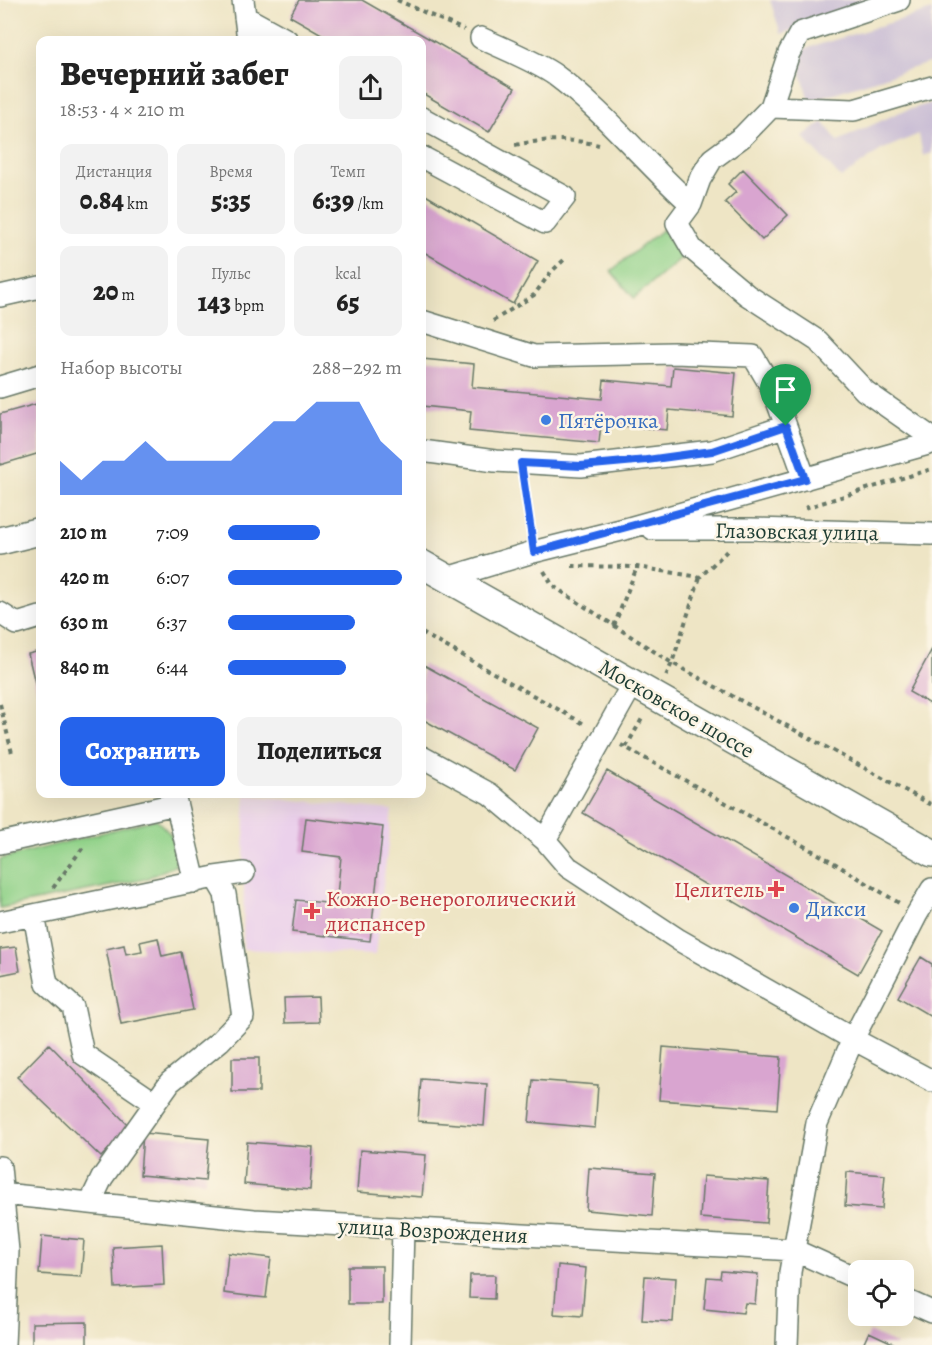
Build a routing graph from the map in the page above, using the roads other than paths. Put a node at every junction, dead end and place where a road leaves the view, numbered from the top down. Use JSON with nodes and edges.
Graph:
{"nodes":[{"id":1,"x":899,"y":0,"type":"edge"},
{"id":2,"x":244,"y":9,"type":"edge"},
{"id":3,"x":247,"y":36,"type":"edge"},
{"id":4,"x":281,"y":36,"type":"edge"},
{"id":5,"x":481,"y":38,"type":"dead end"},
{"id":6,"x":932,"y":87,"type":"edge"},
{"id":7,"x":771,"y":107,"type":"junction"},
{"id":8,"x":426,"y":120,"type":"edge"},
{"id":9,"x":426,"y":159,"type":"edge"},
{"id":10,"x":691,"y":204,"type":"junction"},
{"id":11,"x":36,"y":287,"type":"edge"},
{"id":12,"x":0,"y":296,"type":"edge"},
{"id":13,"x":426,"y":322,"type":"edge"},
{"id":14,"x":36,"y":376,"type":"edge"},
{"id":15,"x":0,"y":387,"type":"edge"},
{"id":16,"x":786,"y":426,"type":"junction"},
{"id":17,"x":932,"y":438,"type":"edge"},
{"id":18,"x":932,"y":443,"type":"edge"},
{"id":19,"x":426,"y":452,"type":"edge"},
{"id":20,"x":805,"y":479,"type":"junction"},
{"id":21,"x":625,"y":529,"type":"junction"},
{"id":22,"x":36,"y":532,"type":"edge"},
{"id":23,"x":932,"y":534,"type":"edge"},
{"id":24,"x":0,"y":541,"type":"edge"},
{"id":25,"x":426,"y":566,"type":"edge"},
{"id":26,"x":447,"y":578,"type":"junction"},
{"id":27,"x":0,"y":613,"type":"edge"},
{"id":28,"x":36,"y":618,"type":"edge"},
{"id":29,"x":644,"y":689,"type":"junction"},
{"id":30,"x":426,"y":759,"type":"edge"},
{"id":31,"x":175,"y":799,"type":"edge"},
{"id":32,"x":545,"y":840,"type":"junction"},
{"id":33,"x":0,"y":843,"type":"edge"},
{"id":34,"x":932,"y":853,"type":"edge"},
{"id":35,"x":244,"y":873,"type":"dead end"},
{"id":36,"x":205,"y":879,"type":"junction"},
{"id":37,"x":932,"y":889,"type":"edge"},
{"id":38,"x":34,"y":915,"type":"junction"},
{"id":39,"x":0,"y":922,"type":"edge"},
{"id":40,"x":853,"y":1039,"type":"junction"},
{"id":41,"x":932,"y":1081,"type":"edge"},
{"id":42,"x":155,"y":1103,"type":"junction"},
{"id":43,"x":0,"y":1167,"type":"edge"},
{"id":44,"x":3,"y":1194,"type":"junction"},
{"id":45,"x":90,"y":1203,"type":"junction"},
{"id":46,"x":403,"y":1228,"type":"junction"},
{"id":47,"x":794,"y":1250,"type":"junction"},
{"id":48,"x":4,"y":1252,"type":"edge"},
{"id":49,"x":848,"y":1274,"type":"edge"},
{"id":50,"x":914,"y":1304,"type":"edge"},
{"id":51,"x":932,"y":1312,"type":"edge"},
{"id":52,"x":4,"y":1345,"type":"edge"},
{"id":53,"x":400,"y":1345,"type":"edge"},
{"id":54,"x":788,"y":1345,"type":"edge"}],
"edges":[{"from":1,"to":7,"type":"street"},
{"from":2,"to":3,"type":"street"},
{"from":2,"to":4,"type":"street"},
{"from":5,"to":10,"type":"street"},
{"from":6,"to":7,"type":"street"},
{"from":7,"to":10,"type":"street"},
{"from":8,"to":9,"type":"street"},
{"from":10,"to":17,"type":"street"},
{"from":11,"to":12,"type":"street"},
{"from":13,"to":16,"type":"street"},
{"from":14,"to":15,"type":"street"},
{"from":16,"to":19,"type":"street"},
{"from":16,"to":20,"type":"street"},
{"from":18,"to":20,"type":"street"},
{"from":20,"to":21,"type":"street"},
{"from":21,"to":23,"type":"street","name":"Глазовская улица"},
{"from":21,"to":26,"type":"street"},
{"from":22,"to":24,"type":"main road"},
{"from":25,"to":26,"type":"main road","name":"Московское шоссе"},
{"from":26,"to":29,"type":"main road","name":"Московское шоссе"},
{"from":27,"to":28,"type":"street"},
{"from":29,"to":32,"type":"street"},
{"from":29,"to":34,"type":"main road","name":"Московское шоссе"},
{"from":30,"to":32,"type":"street"},
{"from":31,"to":33,"type":"street"},
{"from":31,"to":36,"type":"street"},
{"from":32,"to":40,"type":"street"},
{"from":35,"to":36,"type":"street"},
{"from":36,"to":38,"type":"street"},
{"from":36,"to":42,"type":"street"},
{"from":37,"to":40,"type":"street"},
{"from":38,"to":39,"type":"street"},
{"from":38,"to":42,"type":"street"},
{"from":40,"to":41,"type":"street"},
{"from":40,"to":47,"type":"street"},
{"from":42,"to":45,"type":"street"},
{"from":43,"to":44,"type":"street"},
{"from":44,"to":45,"type":"street","name":"улица Возрождения"},
{"from":44,"to":48,"type":"street"},
{"from":45,"to":46,"type":"street","name":"улица Возрождения"},
{"from":46,"to":47,"type":"street","name":"улица Возрождения"},
{"from":46,"to":53,"type":"street"},
{"from":47,"to":49,"type":"street","name":"улица Возрождения"},
{"from":47,"to":54,"type":"street"},
{"from":48,"to":52,"type":"street"},
{"from":50,"to":51,"type":"street"}]}
